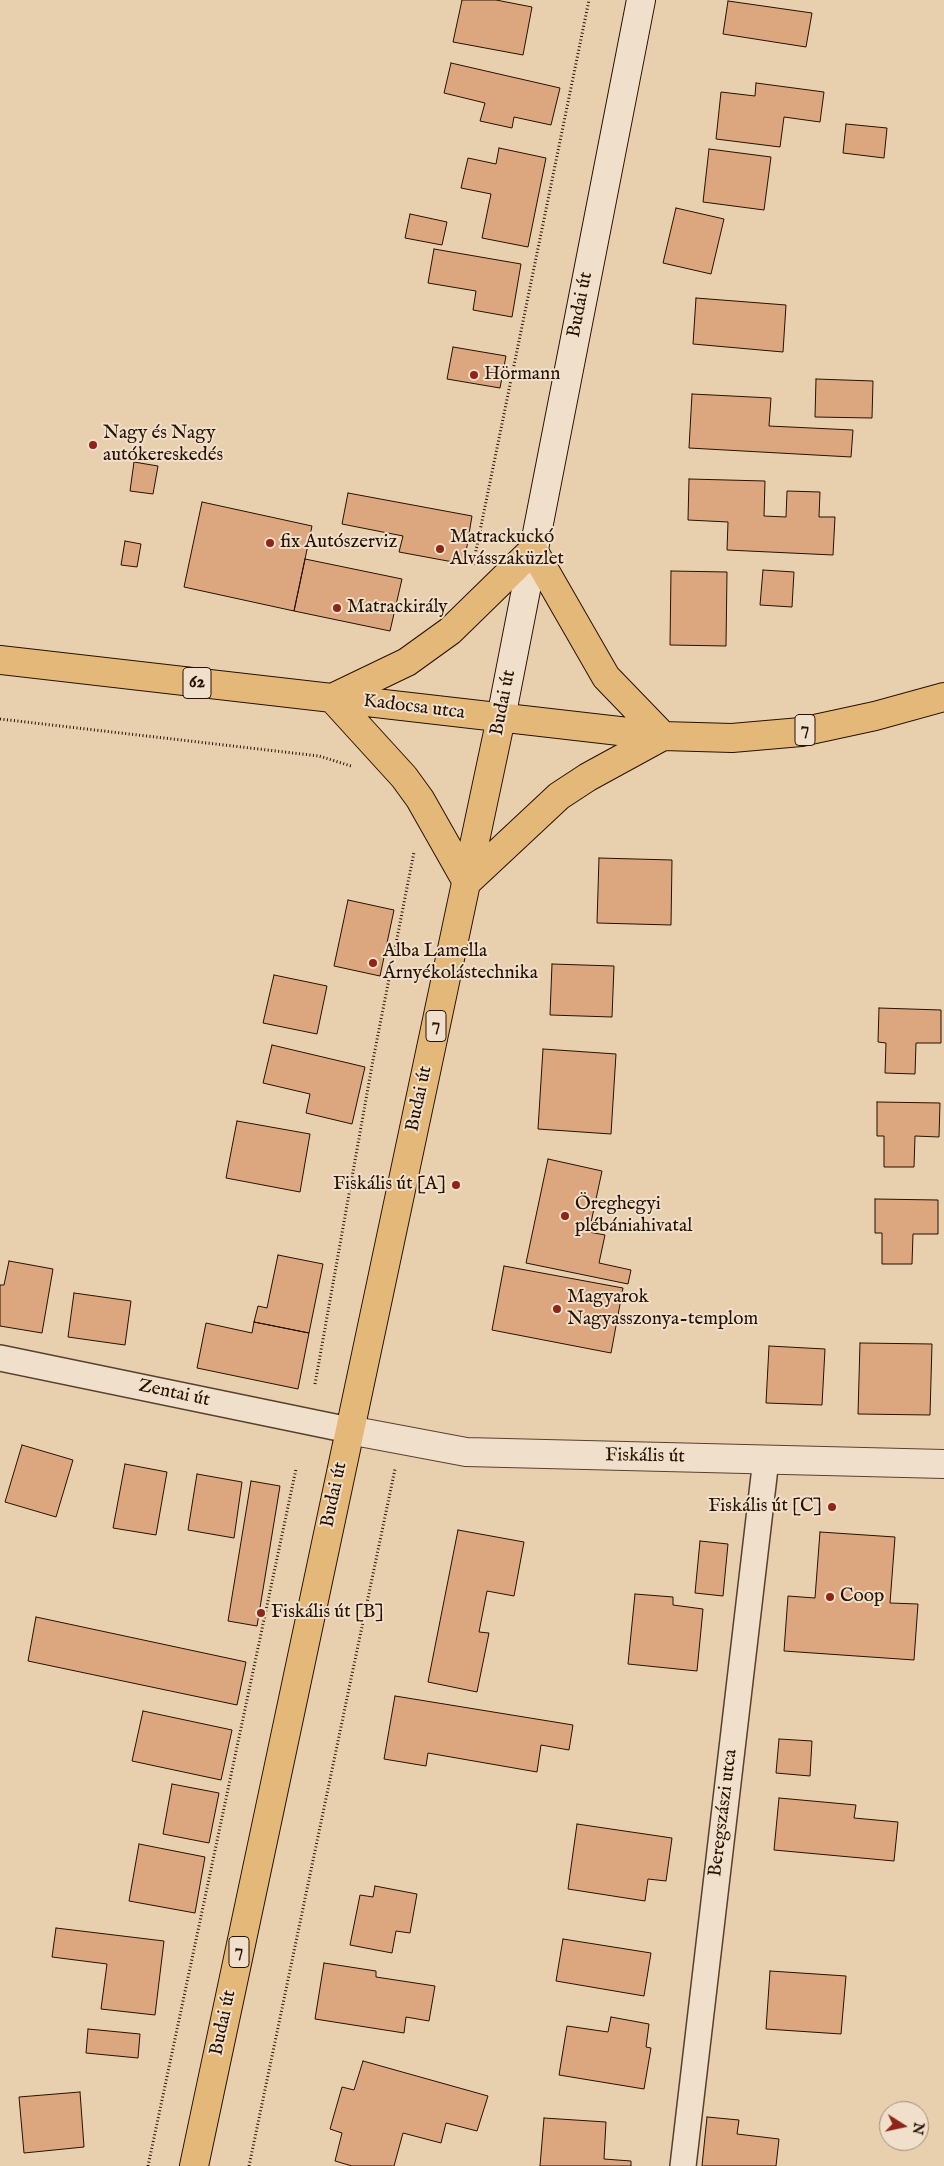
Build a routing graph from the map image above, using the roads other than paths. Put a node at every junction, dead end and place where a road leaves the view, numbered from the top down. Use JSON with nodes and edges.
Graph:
{"nodes":[{"id":1,"x":641,"y":0,"type":"edge"},
{"id":2,"x":532,"y":550,"type":"junction"},
{"id":3,"x":0,"y":660,"type":"edge"},
{"id":4,"x":944,"y":697,"type":"edge"},
{"id":5,"x":332,"y":698,"type":"junction"},
{"id":6,"x":501,"y":718,"type":"junction"},
{"id":7,"x":663,"y":736,"type":"junction"},
{"id":8,"x":466,"y":882,"type":"junction"},
{"id":9,"x":0,"y":1358,"type":"edge"},
{"id":10,"x":348,"y":1430,"type":"junction"},
{"id":11,"x":766,"y":1459,"type":"junction"},
{"id":12,"x":944,"y":1464,"type":"edge"},
{"id":13,"x":194,"y":2166,"type":"edge"},
{"id":14,"x":683,"y":2166,"type":"edge"}],
"edges":[{"from":1,"to":2,"type":"main road","name":"Budai út"},
{"from":2,"to":5,"type":"main road"},
{"from":2,"to":6,"type":"main road","name":"Budai út"},
{"from":2,"to":7,"type":"main road"},
{"from":3,"to":5,"type":"main road","name":"Kadocsa utca","number":"62"},
{"from":4,"to":7,"type":"main road","name":"Kadocsa utca","number":"7"},
{"from":5,"to":6,"type":"main road","name":"Kadocsa utca","number":"62"},
{"from":5,"to":8,"type":"main road"},
{"from":6,"to":7,"type":"main road","name":"Kadocsa utca","number":"7"},
{"from":6,"to":8,"type":"main road","name":"Budai út","number":"7"},
{"from":7,"to":8,"type":"main road"},
{"from":8,"to":10,"type":"main road","name":"Budai út","number":"7"},
{"from":9,"to":10,"type":"street","name":"Zentai út"},
{"from":10,"to":11,"type":"main road","name":"Fiskális út"},
{"from":10,"to":13,"type":"main road","name":"Budai út","number":"7"},
{"from":11,"to":12,"type":"main road","name":"Fiskális út"},
{"from":11,"to":14,"type":"street","name":"Beregszászi utca"}]}
